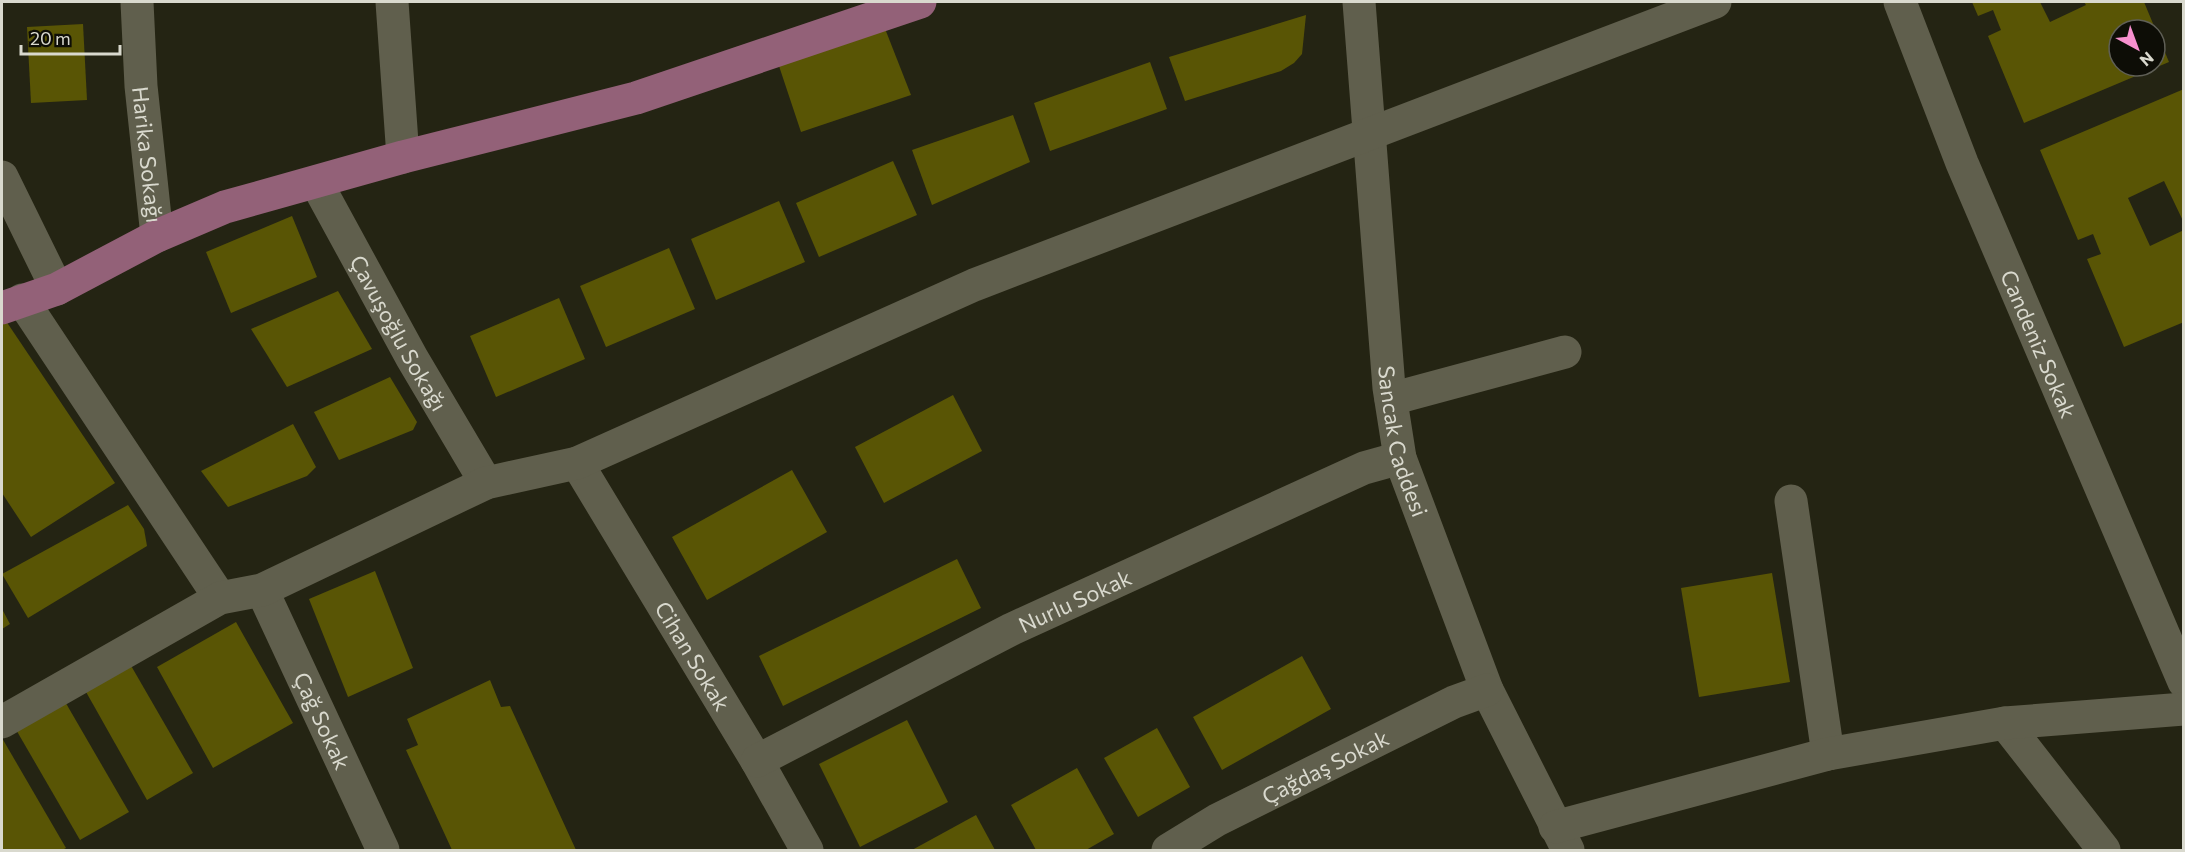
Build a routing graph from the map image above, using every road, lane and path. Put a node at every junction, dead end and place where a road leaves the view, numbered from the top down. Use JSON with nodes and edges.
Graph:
{"nodes":[{"id":1,"x":138,"y":2,"type":"edge"},
{"id":2,"x":392,"y":2,"type":"edge"},
{"id":3,"x":920,"y":2,"type":"edge"},
{"id":4,"x":1359,"y":2,"type":"edge"},
{"id":5,"x":1715,"y":2,"type":"edge"},
{"id":6,"x":1900,"y":2,"type":"edge"},
{"id":7,"x":1369,"y":134,"type":"junction"},
{"id":8,"x":403,"y":157,"type":"junction"},
{"id":9,"x":2,"y":177,"type":"edge"},
{"id":10,"x":316,"y":182,"type":"junction"},
{"id":11,"x":157,"y":236,"type":"junction"},
{"id":12,"x":57,"y":289,"type":"junction"},
{"id":13,"x":12,"y":304,"type":"edge"},
{"id":14,"x":1565,"y":352,"type":"dead end"},
{"id":15,"x":1391,"y":399,"type":"junction"},
{"id":16,"x":1400,"y":458,"type":"junction"},
{"id":17,"x":577,"y":463,"type":"junction"},
{"id":18,"x":486,"y":483,"type":"junction"},
{"id":19,"x":1791,"y":501,"type":"dead end"},
{"id":20,"x":262,"y":590,"type":"junction"},
{"id":21,"x":220,"y":598,"type":"junction"},
{"id":22,"x":2184,"y":682,"type":"edge"},
{"id":23,"x":1487,"y":690,"type":"junction"},
{"id":24,"x":2184,"y":709,"type":"edge"},
{"id":25,"x":2,"y":722,"type":"edge"},
{"id":26,"x":2005,"y":723,"type":"junction"},
{"id":27,"x":1828,"y":754,"type":"junction"},
{"id":28,"x":757,"y":761,"type":"junction"},
{"id":29,"x":1561,"y":839,"type":"edge"},
{"id":30,"x":383,"y":850,"type":"edge"},
{"id":31,"x":807,"y":850,"type":"edge"},
{"id":32,"x":1168,"y":850,"type":"edge"},
{"id":33,"x":2104,"y":850,"type":"edge"}],
"edges":[{"from":1,"to":11,"type":"street","name":"Harika Sokağı"},
{"from":2,"to":8,"type":"street"},
{"from":3,"to":8,"type":"main road"},
{"from":4,"to":7,"type":"street","name":"Sancak Caddesi"},
{"from":5,"to":7,"type":"street"},
{"from":6,"to":22,"type":"street","name":"Candeniz Sokak"},
{"from":7,"to":15,"type":"street","name":"Sancak Caddesi"},
{"from":7,"to":17,"type":"street"},
{"from":8,"to":10,"type":"main road"},
{"from":9,"to":12,"type":"street"},
{"from":10,"to":11,"type":"main road"},
{"from":10,"to":18,"type":"street","name":"Çavuşoğlu Sokağı"},
{"from":11,"to":12,"type":"main road"},
{"from":12,"to":13,"type":"main road"},
{"from":13,"to":21,"type":"street"},
{"from":14,"to":15,"type":"street"},
{"from":15,"to":16,"type":"street","name":"Sancak Caddesi"},
{"from":16,"to":23,"type":"street","name":"Sancak Caddesi"},
{"from":16,"to":28,"type":"street","name":"Nurlu Sokak"},
{"from":17,"to":18,"type":"street"},
{"from":17,"to":28,"type":"street","name":"Cihan Sokak"},
{"from":18,"to":20,"type":"street"},
{"from":19,"to":27,"type":"street"},
{"from":20,"to":21,"type":"street"},
{"from":20,"to":30,"type":"street","name":"Çağ Sokak"},
{"from":21,"to":25,"type":"street"},
{"from":23,"to":29,"type":"street","name":"Sancak Caddesi"},
{"from":23,"to":32,"type":"street","name":"Çağdaş Sokak"},
{"from":24,"to":26,"type":"street"},
{"from":26,"to":27,"type":"street"},
{"from":26,"to":33,"type":"street"},
{"from":27,"to":29,"type":"street"},
{"from":28,"to":31,"type":"street","name":"Cihan Sokak"}]}
